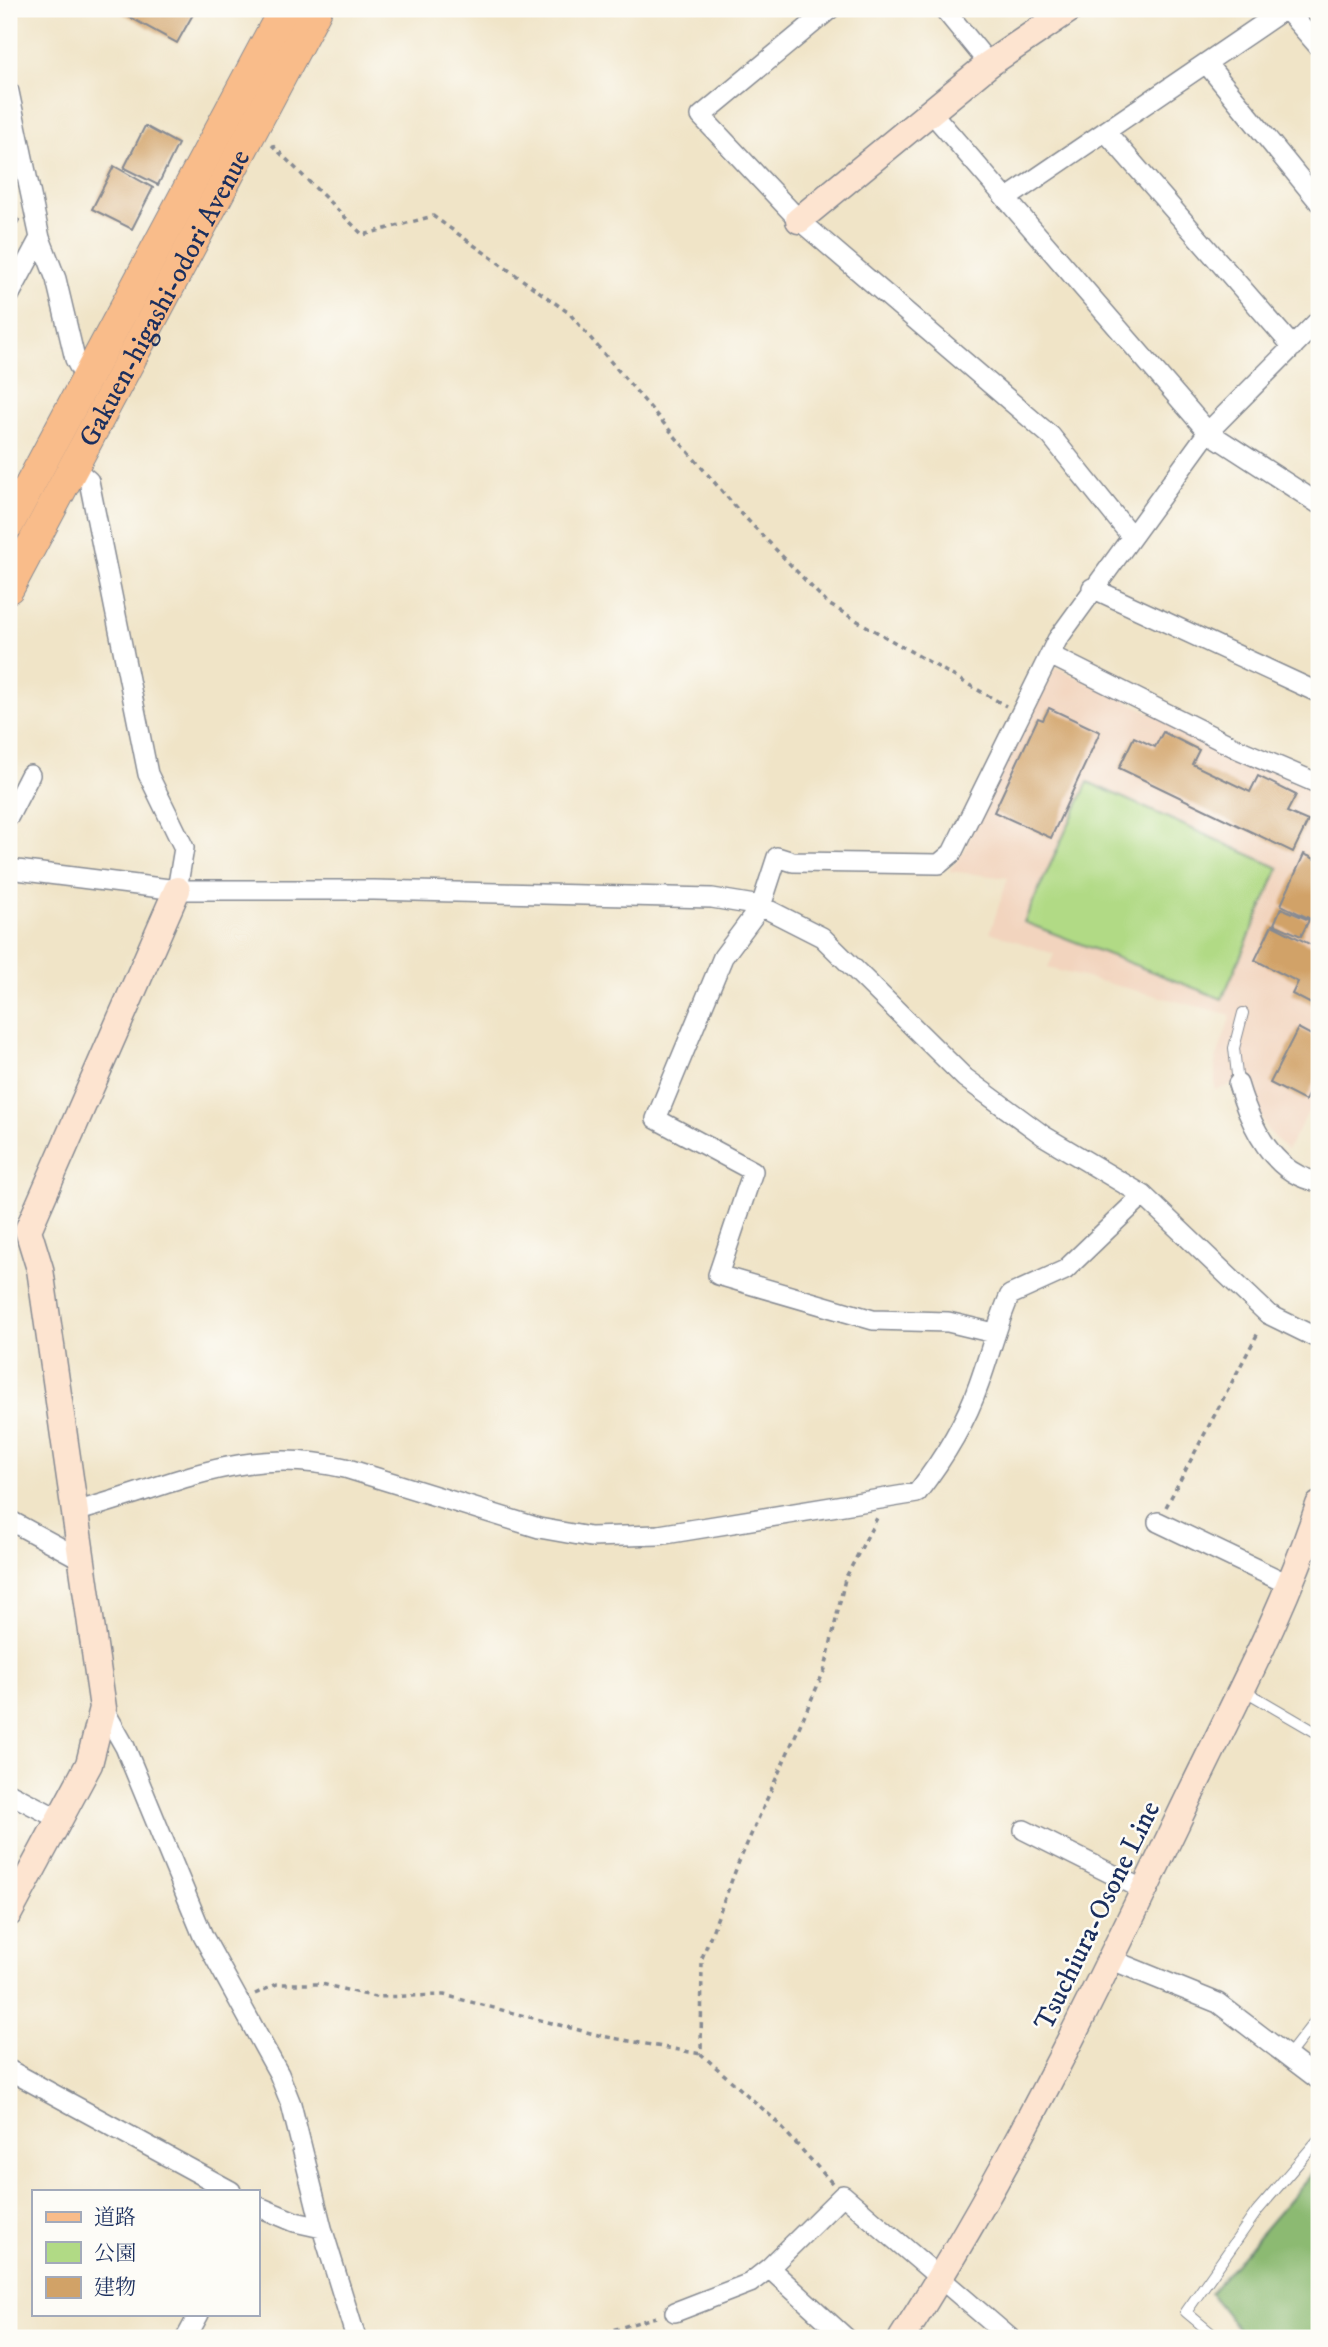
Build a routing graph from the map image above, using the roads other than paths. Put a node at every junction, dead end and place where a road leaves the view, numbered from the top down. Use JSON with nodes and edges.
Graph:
{"nodes":[{"id":1,"x":284,"y":9,"type":"edge"},
{"id":2,"x":317,"y":9,"type":"edge"},
{"id":3,"x":830,"y":9,"type":"edge"},
{"id":4,"x":944,"y":9,"type":"edge"},
{"id":5,"x":1070,"y":9,"type":"edge"},
{"id":6,"x":1286,"y":9,"type":"edge"},
{"id":7,"x":1319,"y":47,"type":"edge"},
{"id":8,"x":1206,"y":63,"type":"junction"},
{"id":9,"x":989,"y":64,"type":"junction"},
{"id":10,"x":9,"y":92,"type":"edge"},
{"id":11,"x":931,"y":112,"type":"junction"},
{"id":12,"x":1105,"y":132,"type":"junction"},
{"id":13,"x":1006,"y":199,"type":"junction"},
{"id":14,"x":1319,"y":202,"type":"edge"},
{"id":15,"x":799,"y":220,"type":"junction"},
{"id":16,"x":40,"y":238,"type":"junction"},
{"id":17,"x":9,"y":294,"type":"edge"},
{"id":18,"x":1319,"y":320,"type":"edge"},
{"id":19,"x":1293,"y":347,"type":"junction"},
{"id":20,"x":86,"y":380,"type":"junction"},
{"id":21,"x":1208,"y":432,"type":"junction"},
{"id":22,"x":74,"y":468,"type":"junction"},
{"id":23,"x":1319,"y":504,"type":"edge"},
{"id":24,"x":9,"y":524,"type":"edge"},
{"id":25,"x":1131,"y":536,"type":"junction"},
{"id":26,"x":9,"y":588,"type":"edge"},
{"id":27,"x":1092,"y":588,"type":"junction"},
{"id":28,"x":1050,"y":654,"type":"junction"},
{"id":29,"x":1319,"y":693,"type":"edge"},
{"id":30,"x":30,"y":775,"type":"dead end"},
{"id":31,"x":1319,"y":784,"type":"edge"},
{"id":32,"x":9,"y":816,"type":"edge"},
{"id":33,"x":9,"y":869,"type":"edge"},
{"id":34,"x":177,"y":890,"type":"junction"},
{"id":35,"x":761,"y":906,"type":"junction"},
{"id":36,"x":1243,"y":1013,"type":"dead end"},
{"id":37,"x":1238,"y":1084,"type":"joint"},
{"id":38,"x":1319,"y":1182,"type":"edge"},
{"id":39,"x":1143,"y":1195,"type":"junction"},
{"id":40,"x":18,"y":1225,"type":"edge"},
{"id":41,"x":994,"y":1333,"type":"junction"},
{"id":42,"x":1319,"y":1339,"type":"edge"},
{"id":43,"x":1319,"y":1505,"type":"edge"},
{"id":44,"x":74,"y":1512,"type":"junction"},
{"id":45,"x":9,"y":1520,"type":"edge"},
{"id":46,"x":1158,"y":1522,"type":"road end"},
{"id":47,"x":79,"y":1558,"type":"junction"},
{"id":48,"x":1290,"y":1585,"type":"junction"},
{"id":49,"x":1242,"y":1689,"type":"junction"},
{"id":50,"x":103,"y":1708,"type":"junction"},
{"id":51,"x":1319,"y":1734,"type":"edge"},
{"id":52,"x":9,"y":1793,"type":"edge"},
{"id":53,"x":59,"y":1819,"type":"junction"},
{"id":54,"x":1024,"y":1830,"type":"dead end"},
{"id":55,"x":1144,"y":1891,"type":"junction"},
{"id":56,"x":9,"y":1913,"type":"edge"},
{"id":57,"x":1112,"y":1960,"type":"junction"},
{"id":58,"x":1319,"y":2016,"type":"edge"},
{"id":59,"x":1288,"y":2056,"type":"junction"},
{"id":60,"x":9,"y":2070,"type":"edge"},
{"id":61,"x":1319,"y":2080,"type":"edge"},
{"id":62,"x":1319,"y":2139,"type":"edge"},
{"id":63,"x":229,"y":2190,"type":"edge"},
{"id":64,"x":259,"y":2207,"type":"edge"},
{"id":65,"x":322,"y":2228,"type":"junction"},
{"id":66,"x":769,"y":2268,"type":"junction"},
{"id":67,"x":941,"y":2278,"type":"junction"},
{"id":68,"x":675,"y":2312,"type":"road end"},
{"id":69,"x":198,"y":2316,"type":"edge"},
{"id":70,"x":186,"y":2338,"type":"edge"},
{"id":71,"x":356,"y":2338,"type":"edge"},
{"id":72,"x":846,"y":2338,"type":"edge"},
{"id":73,"x":902,"y":2338,"type":"edge"},
{"id":74,"x":1010,"y":2338,"type":"edge"},
{"id":75,"x":1217,"y":2338,"type":"edge"}],
"edges":[{"from":1,"to":20,"type":"main road","name":"Gakuen-higashi-odori Avenue"},
{"from":2,"to":22,"type":"main road","name":"Gakuen-higashi-odori Avenue"},
{"from":3,"to":15,"type":"street"},
{"from":4,"to":9,"type":"street"},
{"from":5,"to":9,"type":"street"},
{"from":6,"to":7,"type":"street"},
{"from":6,"to":8,"type":"street"},
{"from":8,"to":12,"type":"street"},
{"from":8,"to":14,"type":"street"},
{"from":9,"to":11,"type":"street"},
{"from":10,"to":16,"type":"street"},
{"from":11,"to":13,"type":"street"},
{"from":11,"to":15,"type":"street"},
{"from":12,"to":13,"type":"street"},
{"from":12,"to":19,"type":"street"},
{"from":13,"to":21,"type":"street"},
{"from":15,"to":25,"type":"street"},
{"from":16,"to":17,"type":"street"},
{"from":16,"to":20,"type":"street"},
{"from":18,"to":19,"type":"street"},
{"from":19,"to":21,"type":"street"},
{"from":20,"to":24,"type":"main road","name":"Gakuen-higashi-odori Avenue"},
{"from":21,"to":23,"type":"street"},
{"from":21,"to":25,"type":"street"},
{"from":22,"to":26,"type":"main road","name":"Gakuen-higashi-odori Avenue"},
{"from":22,"to":34,"type":"street"},
{"from":25,"to":27,"type":"street"},
{"from":27,"to":28,"type":"street"},
{"from":27,"to":29,"type":"street"},
{"from":28,"to":31,"type":"street"},
{"from":28,"to":35,"type":"street"},
{"from":30,"to":32,"type":"street"},
{"from":33,"to":34,"type":"street"},
{"from":34,"to":35,"type":"street"},
{"from":34,"to":40,"type":"street"},
{"from":35,"to":39,"type":"street"},
{"from":35,"to":41,"type":"street"},
{"from":36,"to":37,"type":"lane"},
{"from":37,"to":38,"type":"street"},
{"from":39,"to":41,"type":"street"},
{"from":39,"to":42,"type":"street"},
{"from":40,"to":44,"type":"street"},
{"from":41,"to":44,"type":"street"},
{"from":43,"to":48,"type":"street","name":"Tsuchiura-Osone Line"},
{"from":44,"to":47,"type":"street"},
{"from":45,"to":47,"type":"street"},
{"from":46,"to":48,"type":"street"},
{"from":47,"to":50,"type":"street"},
{"from":48,"to":49,"type":"street","name":"Tsuchiura-Osone Line"},
{"from":49,"to":51,"type":"lane"},
{"from":49,"to":55,"type":"street","name":"Tsuchiura-Osone Line"},
{"from":50,"to":53,"type":"street"},
{"from":50,"to":65,"type":"street"},
{"from":52,"to":53,"type":"street"},
{"from":53,"to":56,"type":"street"},
{"from":54,"to":55,"type":"street"},
{"from":55,"to":57,"type":"street","name":"Tsuchiura-Osone Line"},
{"from":57,"to":59,"type":"street"},
{"from":57,"to":67,"type":"street","name":"Tsuchiura-Osone Line"},
{"from":58,"to":59,"type":"lane"},
{"from":59,"to":61,"type":"street"},
{"from":60,"to":63,"type":"street"},
{"from":62,"to":75,"type":"lane"},
{"from":64,"to":65,"type":"street"},
{"from":65,"to":71,"type":"street"},
{"from":66,"to":67,"type":"street"},
{"from":66,"to":68,"type":"street"},
{"from":66,"to":72,"type":"street"},
{"from":67,"to":73,"type":"street","name":"Tsuchiura-Osone Line"},
{"from":67,"to":74,"type":"street"},
{"from":69,"to":70,"type":"street"}]}
